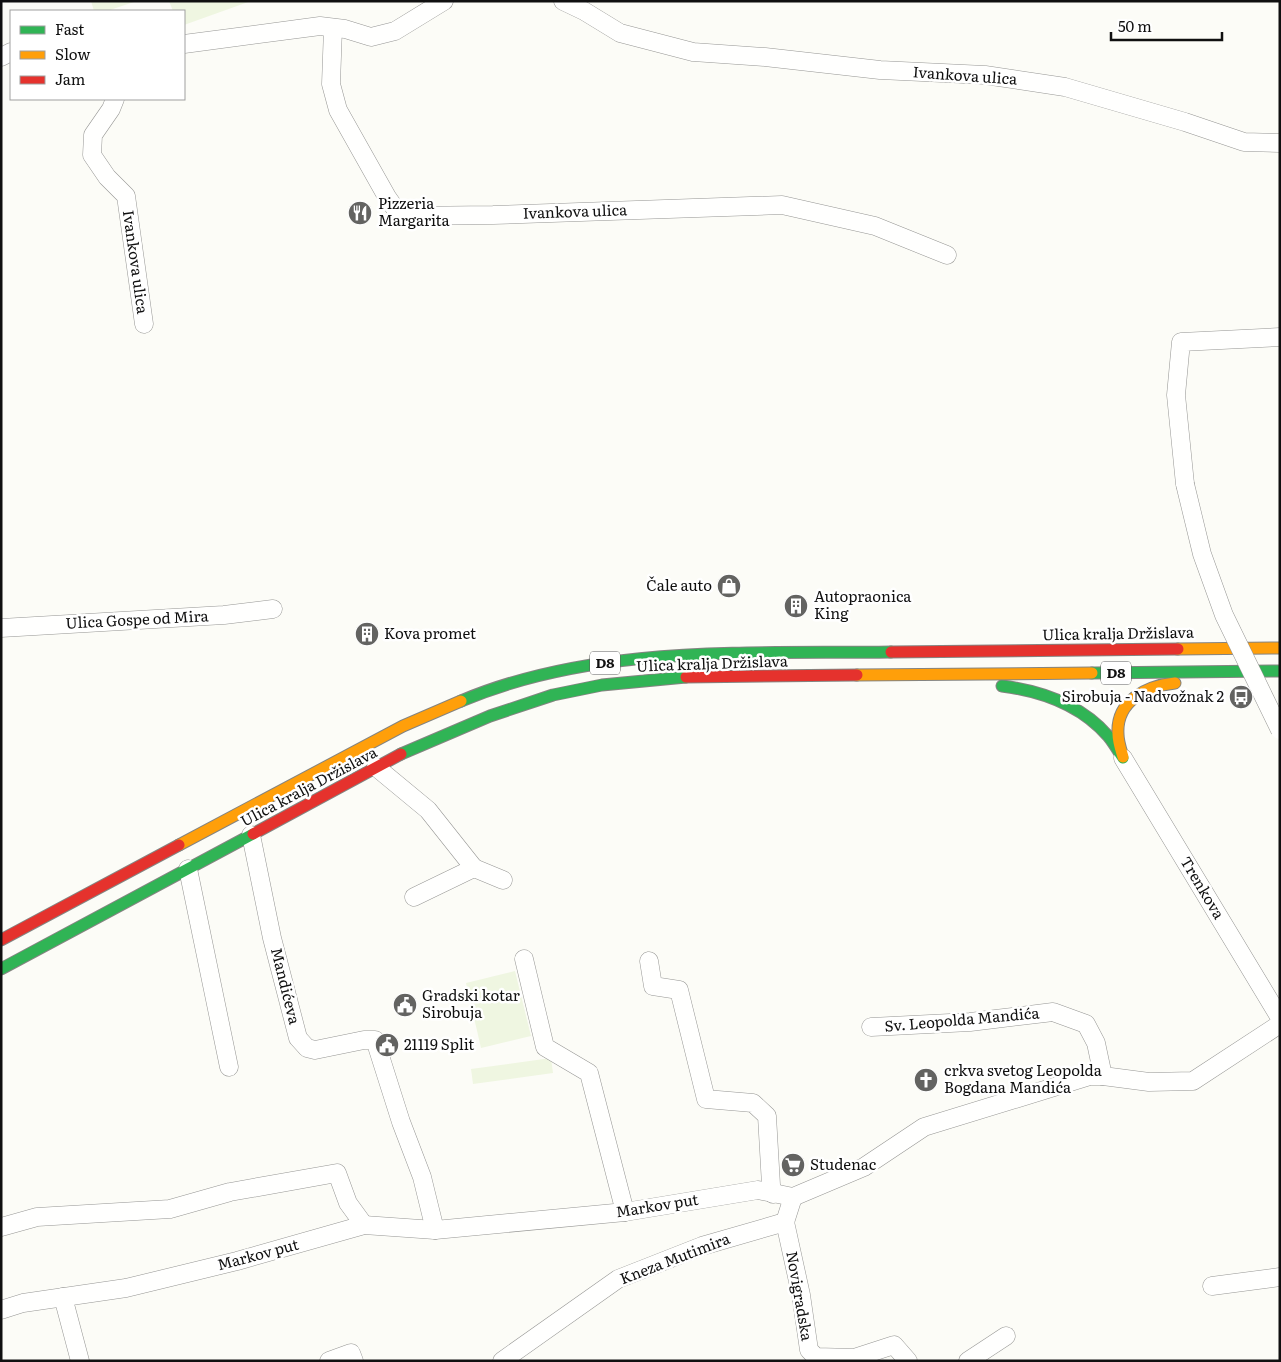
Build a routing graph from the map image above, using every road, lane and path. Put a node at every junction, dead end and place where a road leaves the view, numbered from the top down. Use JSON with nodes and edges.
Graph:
{"nodes":[{"id":1,"x":444,"y":1,"type":"edge"},
{"id":2,"x":563,"y":1,"type":"edge"},
{"id":3,"x":332,"y":28,"type":"junction"},
{"id":4,"x":185,"y":44,"type":"edge"},
{"id":5,"x":115,"y":100,"type":"edge"},
{"id":6,"x":1280,"y":143,"type":"edge"},
{"id":7,"x":947,"y":255,"type":"dead end"},
{"id":8,"x":144,"y":324,"type":"dead end"},
{"id":9,"x":1280,"y":337,"type":"edge"},
{"id":10,"x":273,"y":609,"type":"dead end"},
{"id":11,"x":1,"y":628,"type":"edge"},
{"id":12,"x":1280,"y":648,"type":"edge"},
{"id":13,"x":1280,"y":671,"type":"edge"},
{"id":14,"x":1227,"y":672,"type":"junction"},
{"id":15,"x":957,"y":675,"type":"junction"},
{"id":16,"x":1280,"y":730,"type":"edge"},
{"id":17,"x":1123,"y":758,"type":"junction"},
{"id":18,"x":376,"y":767,"type":"junction"},
{"id":19,"x":250,"y":835,"type":"junction"},
{"id":20,"x":474,"y":868,"type":"junction"},
{"id":21,"x":188,"y":869,"type":"junction"},
{"id":22,"x":503,"y":880,"type":"dead end"},
{"id":23,"x":414,"y":897,"type":"dead end"},
{"id":24,"x":1,"y":940,"type":"edge"},
{"id":25,"x":524,"y":959,"type":"dead end"},
{"id":26,"x":649,"y":961,"type":"dead end"},
{"id":27,"x":1,"y":970,"type":"edge"},
{"id":28,"x":1280,"y":1018,"type":"edge"},
{"id":29,"x":1280,"y":1024,"type":"edge"},
{"id":30,"x":871,"y":1027,"type":"dead end"},
{"id":31,"x":229,"y":1067,"type":"dead end"},
{"id":32,"x":1103,"y":1076,"type":"junction"},
{"id":33,"x":773,"y":1194,"type":"junction"},
{"id":34,"x":793,"y":1197,"type":"junction"},
{"id":35,"x":625,"y":1212,"type":"junction"},
{"id":36,"x":785,"y":1222,"type":"junction"},
{"id":37,"x":364,"y":1225,"type":"junction"},
{"id":38,"x":1,"y":1227,"type":"edge"},
{"id":39,"x":435,"y":1230,"type":"junction"},
{"id":40,"x":1278,"y":1280,"type":"edge"},
{"id":41,"x":1212,"y":1286,"type":"dead end"},
{"id":42,"x":63,"y":1298,"type":"junction"},
{"id":43,"x":1,"y":1310,"type":"edge"},
{"id":44,"x":1006,"y":1336,"type":"dead end"},
{"id":45,"x":80,"y":1361,"type":"edge"},
{"id":46,"x":329,"y":1361,"type":"edge"},
{"id":47,"x":354,"y":1361,"type":"edge"},
{"id":48,"x":502,"y":1361,"type":"edge"},
{"id":49,"x":908,"y":1361,"type":"edge"},
{"id":50,"x":968,"y":1361,"type":"edge"}],
"edges":[{"from":1,"to":3,"type":"street"},
{"from":2,"to":6,"type":"street","name":"Ivankova ulica"},
{"from":3,"to":4,"type":"street"},
{"from":3,"to":7,"type":"street","name":"Ivankova ulica"},
{"from":5,"to":8,"type":"street","name":"Ivankova ulica"},
{"from":9,"to":16,"type":"street","bridge":true},
{"from":10,"to":11,"type":"street","name":"Ulica Gospe od Mira"},
{"from":12,"to":24,"type":"highway","name":"Ulica kralja Držislava","number":"D8"},
{"from":13,"to":14,"type":"highway","name":"Ulica kralja Držislava","number":"D8"},
{"from":14,"to":15,"type":"highway","name":"Ulica kralja Držislava","number":"D8"},
{"from":14,"to":17,"type":"highway"},
{"from":15,"to":17,"type":"highway"},
{"from":15,"to":18,"type":"highway","name":"Ulica kralja Držislava","number":"D8"},
{"from":17,"to":28,"type":"street","name":"Trenkova"},
{"from":18,"to":19,"type":"highway","name":"Ulica kralja Držislava","number":"D8"},
{"from":18,"to":20,"type":"street"},
{"from":19,"to":21,"type":"highway","name":"Ulica kralja Držislava","number":"D8"},
{"from":19,"to":39,"type":"street","name":"Mandićeva"},
{"from":20,"to":22,"type":"street"},
{"from":20,"to":23,"type":"street"},
{"from":21,"to":27,"type":"highway","name":"Ulica kralja Držislava","number":"D8"},
{"from":21,"to":31,"type":"street"},
{"from":25,"to":35,"type":"street"},
{"from":26,"to":33,"type":"street"},
{"from":29,"to":32,"type":"street"},
{"from":30,"to":32,"type":"street","name":"Sv. Leopolda Mandića"},
{"from":32,"to":34,"type":"street"},
{"from":33,"to":34,"type":"street","name":"Markov put"},
{"from":33,"to":35,"type":"street","name":"Markov put"},
{"from":34,"to":36,"type":"street"},
{"from":35,"to":39,"type":"street","name":"Markov put"},
{"from":36,"to":48,"type":"street","name":"Kneza Mutimira"},
{"from":36,"to":49,"type":"street","name":"Novigradska"},
{"from":37,"to":38,"type":"street"},
{"from":37,"to":39,"type":"street","name":"Markov put"},
{"from":37,"to":42,"type":"street","name":"Markov put"},
{"from":40,"to":41,"type":"street"},
{"from":42,"to":43,"type":"street","name":"Markov put"},
{"from":42,"to":45,"type":"street"},
{"from":44,"to":50,"type":"street"},
{"from":46,"to":47,"type":"street"}]}
